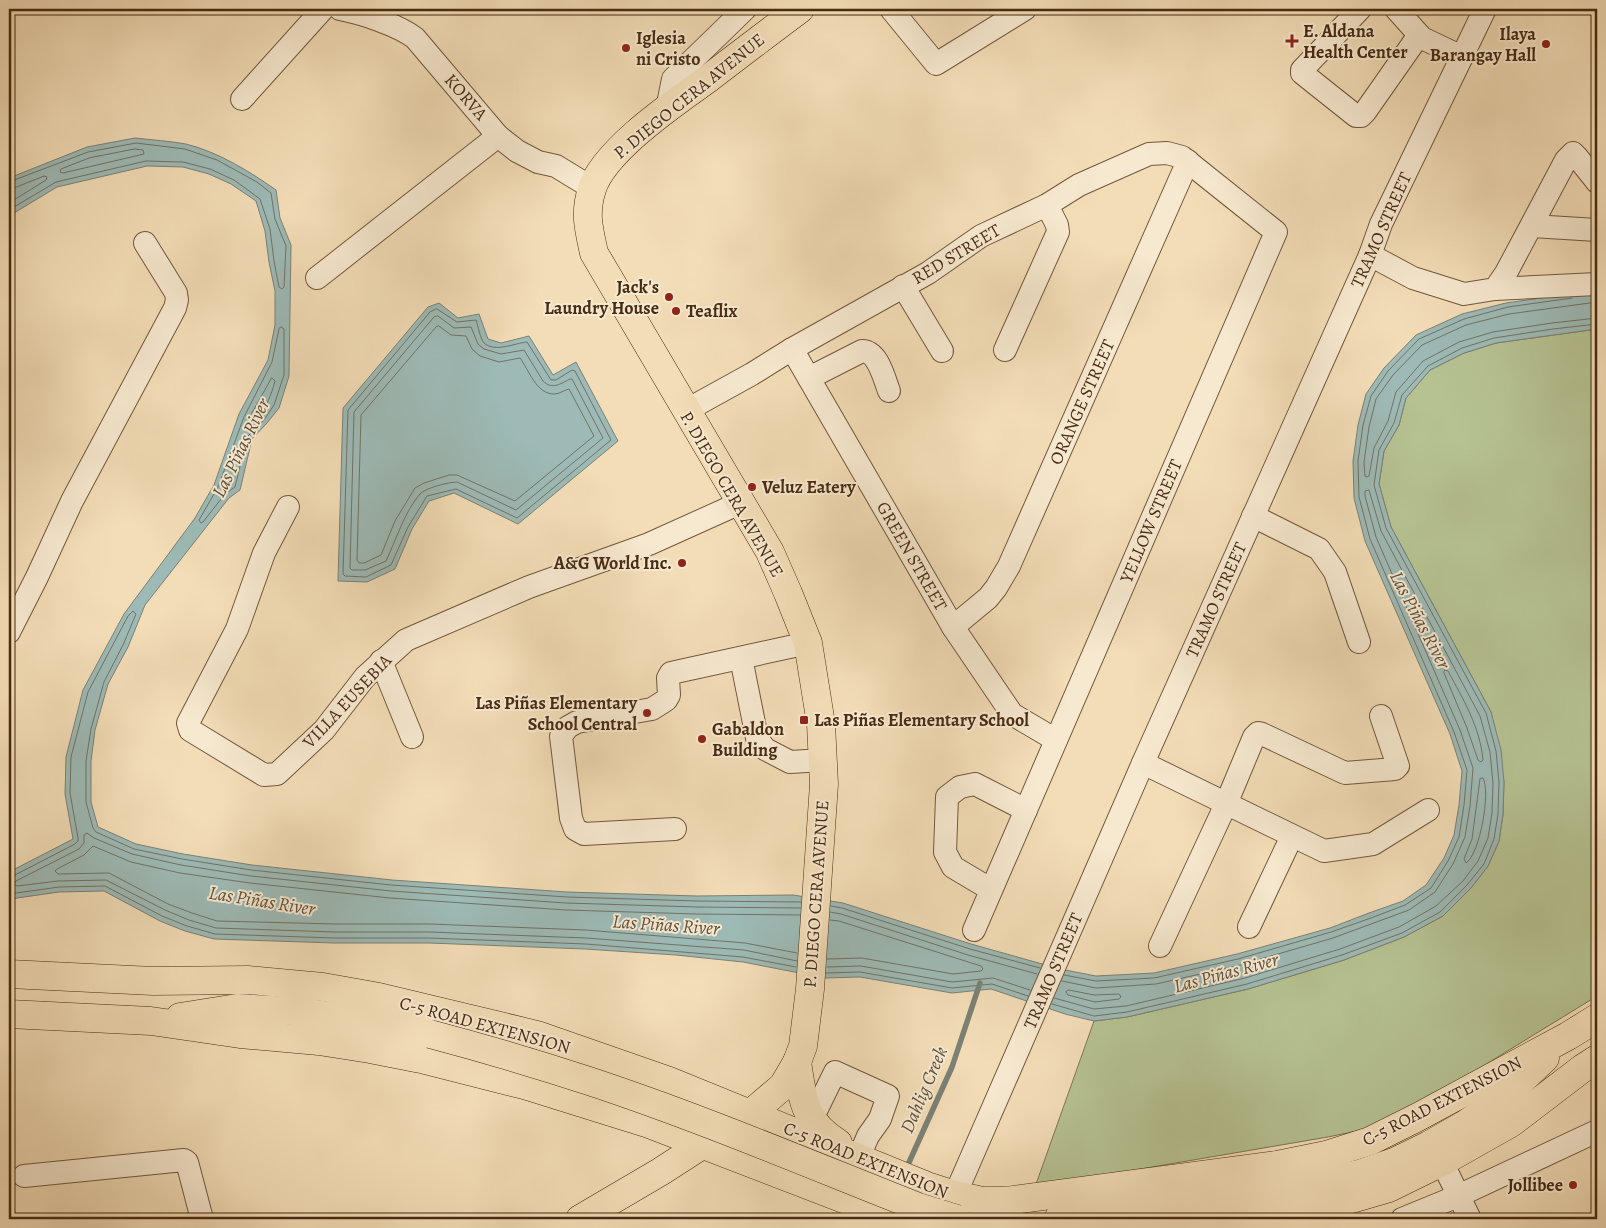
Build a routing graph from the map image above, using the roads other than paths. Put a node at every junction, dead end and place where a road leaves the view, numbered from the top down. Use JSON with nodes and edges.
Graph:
{"nodes":[{"id":1,"x":323,"y":9,"type":"edge"},
{"id":2,"x":340,"y":9,"type":"edge"},
{"id":3,"x":745,"y":9,"type":"edge"},
{"id":4,"x":800,"y":9,"type":"edge"},
{"id":5,"x":891,"y":9,"type":"edge"},
{"id":6,"x":1025,"y":9,"type":"edge"},
{"id":7,"x":1360,"y":9,"type":"edge"},
{"id":8,"x":1396,"y":9,"type":"edge"},
{"id":9,"x":1485,"y":9,"type":"edge"},
{"id":10,"x":1419,"y":35,"type":"junction"},
{"id":11,"x":1462,"y":57,"type":"junction"},
{"id":12,"x":242,"y":99,"type":"dead end"},
{"id":13,"x":667,"y":109,"type":"junction"},
{"id":14,"x":498,"y":136,"type":"junction"},
{"id":15,"x":1188,"y":161,"type":"junction"},
{"id":16,"x":1597,"y":182,"type":"edge"},
{"id":17,"x":592,"y":188,"type":"junction"},
{"id":18,"x":1046,"y":205,"type":"junction"},
{"id":19,"x":1532,"y":226,"type":"junction"},
{"id":20,"x":1597,"y":230,"type":"edge"},
{"id":21,"x":1276,"y":232,"type":"joint"},
{"id":22,"x":146,"y":243,"type":"dead end"},
{"id":23,"x":1370,"y":255,"type":"junction"},
{"id":24,"x":317,"y":278,"type":"dead end"},
{"id":25,"x":1597,"y":284,"type":"edge"},
{"id":26,"x":903,"y":286,"type":"junction"},
{"id":27,"x":1495,"y":289,"type":"junction"},
{"id":28,"x":792,"y":349,"type":"junction"},
{"id":29,"x":1005,"y":350,"type":"dead end"},
{"id":30,"x":942,"y":352,"type":"dead end"},
{"id":31,"x":809,"y":378,"type":"junction"},
{"id":32,"x":889,"y":391,"type":"dead end"},
{"id":33,"x":685,"y":410,"type":"junction"},
{"id":34,"x":740,"y":503,"type":"junction"},
{"id":35,"x":288,"y":507,"type":"dead end"},
{"id":36,"x":1253,"y":516,"type":"junction"},
{"id":37,"x":953,"y":627,"type":"junction"},
{"id":38,"x":9,"y":632,"type":"edge"},
{"id":39,"x":1359,"y":642,"type":"dead end"},
{"id":40,"x":808,"y":643,"type":"junction"},
{"id":41,"x":741,"y":658,"type":"junction"},
{"id":42,"x":381,"y":661,"type":"junction"},
{"id":43,"x":1380,"y":716,"type":"dead end"},
{"id":44,"x":412,"y":737,"type":"dead end"},
{"id":45,"x":1056,"y":740,"type":"junction"},
{"id":46,"x":823,"y":760,"type":"junction"},
{"id":47,"x":1143,"y":763,"type":"junction"},
{"id":48,"x":1226,"y":804,"type":"junction"},
{"id":49,"x":1026,"y":810,"type":"junction"},
{"id":50,"x":1428,"y":810,"type":"dead end"},
{"id":51,"x":676,"y":830,"type":"dead end"},
{"id":52,"x":1292,"y":836,"type":"junction"},
{"id":53,"x":990,"y":889,"type":"junction"},
{"id":54,"x":1249,"y":927,"type":"dead end"},
{"id":55,"x":974,"y":930,"type":"dead end"},
{"id":56,"x":1160,"y":946,"type":"dead end"},
{"id":57,"x":9,"y":974,"type":"edge"},
{"id":58,"x":153,"y":981,"type":"junction"},
{"id":59,"x":238,"y":1008,"type":"junction"},
{"id":60,"x":9,"y":1014,"type":"edge"},
{"id":61,"x":1597,"y":1018,"type":"edge"},
{"id":62,"x":151,"y":1021,"type":"junction"},
{"id":63,"x":1568,"y":1036,"type":"junction"},
{"id":64,"x":797,"y":1062,"type":"junction"},
{"id":65,"x":1590,"y":1063,"type":"edge"},
{"id":66,"x":1502,"y":1099,"type":"junction"},
{"id":67,"x":750,"y":1114,"type":"junction"},
{"id":68,"x":812,"y":1119,"type":"junction"},
{"id":69,"x":1597,"y":1131,"type":"edge"},
{"id":70,"x":703,"y":1144,"type":"junction"},
{"id":71,"x":861,"y":1158,"type":"junction"},
{"id":72,"x":1442,"y":1162,"type":"junction"},
{"id":73,"x":24,"y":1176,"type":"dead end"},
{"id":74,"x":1458,"y":1196,"type":"junction"},
{"id":75,"x":952,"y":1211,"type":"edge"},
{"id":76,"x":1254,"y":1216,"type":"edge"},
{"id":77,"x":590,"y":1217,"type":"edge"},
{"id":78,"x":197,"y":1218,"type":"edge"},
{"id":79,"x":896,"y":1219,"type":"edge"},
{"id":80,"x":1058,"y":1219,"type":"edge"},
{"id":81,"x":1205,"y":1219,"type":"edge"},
{"id":82,"x":1402,"y":1219,"type":"edge"},
{"id":83,"x":1470,"y":1219,"type":"edge"}],
"edges":[{"from":1,"to":12,"type":"street"},
{"from":2,"to":14,"type":"street","name":"KORVA"},
{"from":3,"to":13,"type":"street"},
{"from":4,"to":13,"type":"main road","name":"P. DIEGO CERA AVENUE"},
{"from":5,"to":6,"type":"street"},
{"from":7,"to":10,"type":"street"},
{"from":8,"to":10,"type":"street"},
{"from":9,"to":11,"type":"street","name":"TRAMO STREET"},
{"from":10,"to":11,"type":"street"},
{"from":11,"to":23,"type":"street","name":"TRAMO STREET"},
{"from":13,"to":17,"type":"main road","name":"P. DIEGO CERA AVENUE"},
{"from":14,"to":17,"type":"street","name":"KORVA"},
{"from":14,"to":24,"type":"street"},
{"from":15,"to":18,"type":"street","name":"RED STREET"},
{"from":15,"to":21,"type":"street","name":"RED STREET"},
{"from":15,"to":37,"type":"street","name":"ORANGE STREET"},
{"from":16,"to":19,"type":"street"},
{"from":17,"to":33,"type":"main road","name":"P. DIEGO CERA AVENUE"},
{"from":18,"to":26,"type":"street","name":"RED STREET"},
{"from":18,"to":29,"type":"street"},
{"from":19,"to":20,"type":"street"},
{"from":19,"to":27,"type":"street"},
{"from":21,"to":45,"type":"street","name":"YELLOW STREET"},
{"from":22,"to":38,"type":"street"},
{"from":23,"to":27,"type":"street"},
{"from":23,"to":36,"type":"street","name":"TRAMO STREET"},
{"from":25,"to":27,"type":"street"},
{"from":26,"to":28,"type":"street","name":"RED STREET"},
{"from":26,"to":30,"type":"street"},
{"from":28,"to":31,"type":"street","name":"GREEN STREET"},
{"from":28,"to":33,"type":"street","name":"RED STREET"},
{"from":31,"to":32,"type":"street"},
{"from":31,"to":37,"type":"street","name":"GREEN STREET"},
{"from":33,"to":34,"type":"main road","name":"P. DIEGO CERA AVENUE"},
{"from":34,"to":40,"type":"main road","name":"P. DIEGO CERA AVENUE"},
{"from":34,"to":42,"type":"street","name":"VILLA EUSEBIA"},
{"from":35,"to":42,"type":"street","name":"VILLA EUSEBIA"},
{"from":36,"to":39,"type":"street"},
{"from":36,"to":47,"type":"street","name":"TRAMO STREET"},
{"from":37,"to":45,"type":"street","name":"GREEN STREET"},
{"from":40,"to":41,"type":"street"},
{"from":40,"to":46,"type":"main road","name":"P. DIEGO CERA AVENUE"},
{"from":41,"to":46,"type":"street"},
{"from":41,"to":51,"type":"street"},
{"from":42,"to":44,"type":"street"},
{"from":43,"to":48,"type":"street"},
{"from":45,"to":49,"type":"street","name":"YELLOW STREET"},
{"from":46,"to":64,"type":"main road","name":"P. DIEGO CERA AVENUE"},
{"from":47,"to":48,"type":"street"},
{"from":47,"to":75,"type":"street","name":"TRAMO STREET"},
{"from":48,"to":52,"type":"street"},
{"from":48,"to":56,"type":"street"},
{"from":49,"to":53,"type":"street","name":"YELLOW STREET"},
{"from":49,"to":53,"type":"street"},
{"from":50,"to":52,"type":"street"},
{"from":52,"to":54,"type":"street"},
{"from":53,"to":55,"type":"street","name":"YELLOW STREET"},
{"from":57,"to":58,"type":"main road","name":"C-5 ROAD EXTENSION"},
{"from":58,"to":59,"type":"main road","name":"C-5 ROAD EXTENSION"},
{"from":58,"to":67,"type":"main road","name":"C-5 ROAD EXTENSION"},
{"from":59,"to":62,"type":"main road","name":"C-5 ROAD EXTENSION"},
{"from":59,"to":75,"type":"main road","name":"C-5 ROAD EXTENSION","bridge":true},
{"from":60,"to":62,"type":"main road","name":"C-5 ROAD EXTENSION"},
{"from":61,"to":63,"type":"main road","name":"C-5 ROAD EXTENSION"},
{"from":62,"to":70,"type":"main road","name":"C-5 ROAD EXTENSION"},
{"from":63,"to":66,"type":"main road","name":"C-5 ROAD EXTENSION"},
{"from":63,"to":75,"type":"main road","name":"C-5 ROAD EXTENSION"},
{"from":64,"to":67,"type":"main road","name":"P. DIEGO CERA AVENUE"},
{"from":64,"to":68,"type":"main road"},
{"from":65,"to":66,"type":"main road","name":"C-5 ROAD EXTENSION"},
{"from":65,"to":72,"type":"main road","name":"C-5 ROAD EXTENSION"},
{"from":66,"to":80,"type":"main road","name":"C-5 ROAD EXTENSION"},
{"from":67,"to":70,"type":"main road","name":"P. DIEGO CERA AVENUE"},
{"from":67,"to":71,"type":"main road","name":"C-5 ROAD EXTENSION"},
{"from":68,"to":71,"type":"main road"},
{"from":68,"to":71,"type":"street"},
{"from":69,"to":74,"type":"street"},
{"from":70,"to":77,"type":"main road","name":"P. DIEGO CERA AVENUE"},
{"from":70,"to":79,"type":"main road","name":"C-5 ROAD EXTENSION"},
{"from":71,"to":75,"type":"main road","name":"C-5 ROAD EXTENSION"},
{"from":72,"to":74,"type":"street"},
{"from":72,"to":76,"type":"main road","name":"C-5 ROAD EXTENSION"},
{"from":73,"to":78,"type":"street"},
{"from":74,"to":82,"type":"street"},
{"from":74,"to":83,"type":"street"},
{"from":76,"to":81,"type":"main road","name":"C-5 ROAD EXTENSION"}]}
